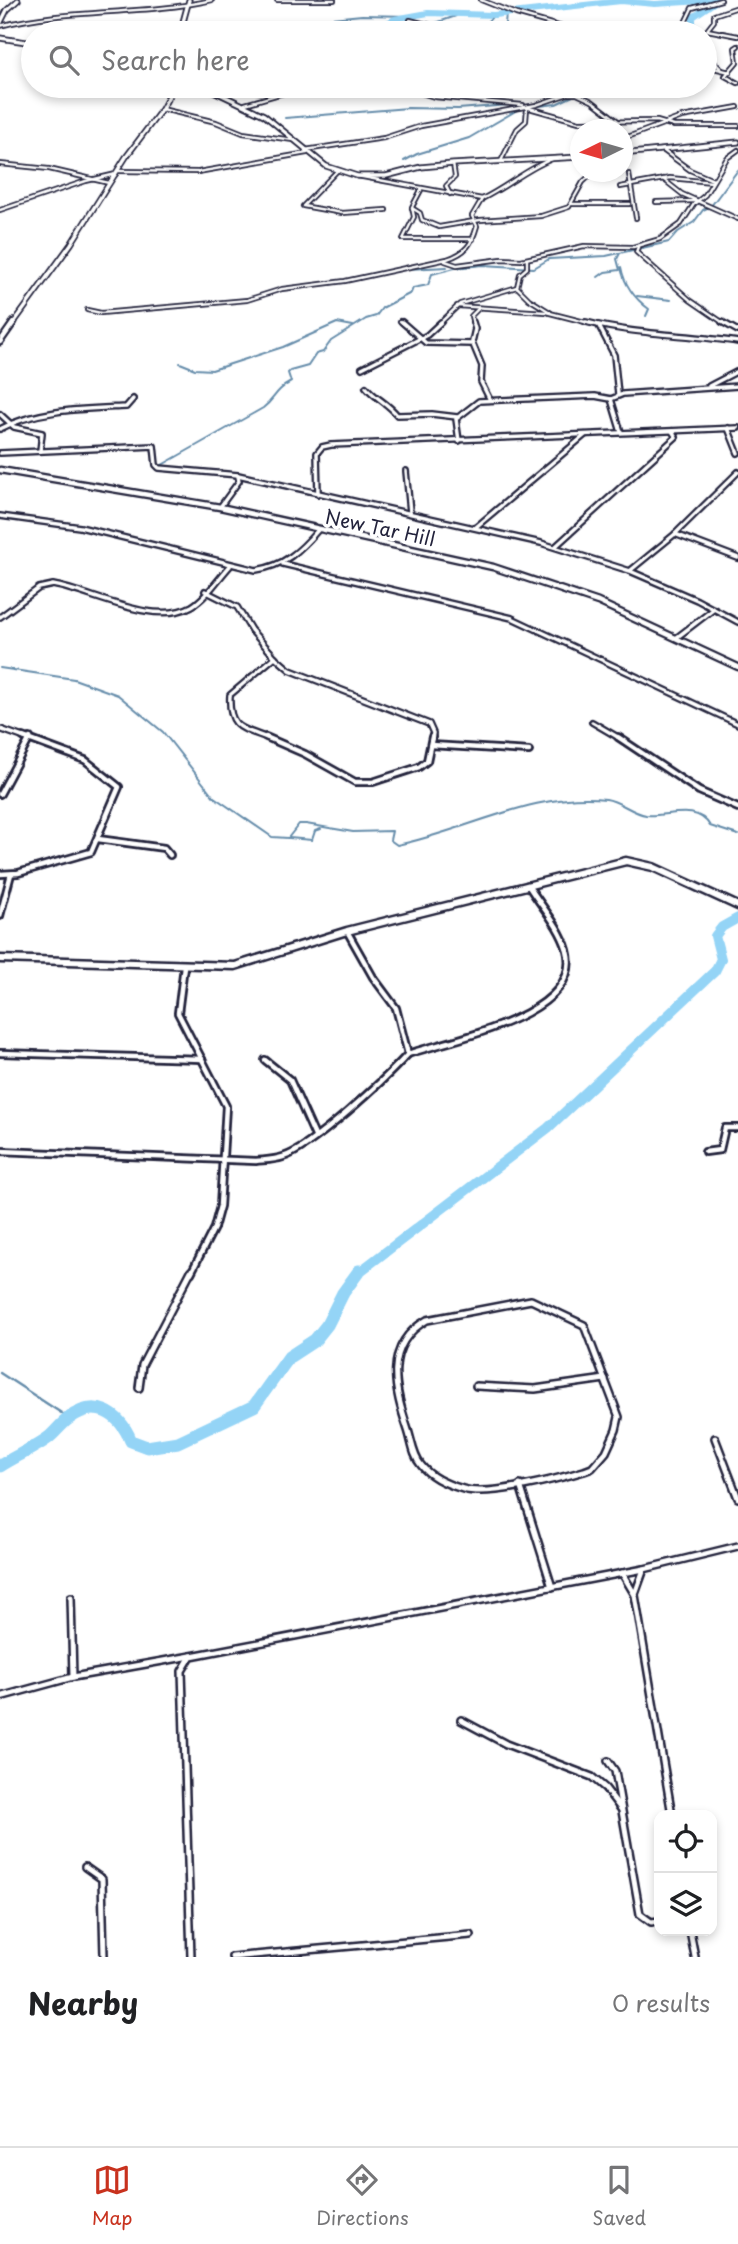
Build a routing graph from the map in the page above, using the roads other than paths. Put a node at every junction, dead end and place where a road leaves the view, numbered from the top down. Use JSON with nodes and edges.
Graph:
{"nodes":[{"id":1,"x":18,"y":0,"type":"edge"},
{"id":2,"x":189,"y":0,"type":"edge"},
{"id":3,"x":212,"y":0,"type":"edge"},
{"id":4,"x":277,"y":0,"type":"edge"},
{"id":5,"x":334,"y":0,"type":"edge"},
{"id":6,"x":481,"y":0,"type":"edge"},
{"id":7,"x":719,"y":0,"type":"edge"},
{"id":8,"x":185,"y":6,"type":"junction"},
{"id":9,"x":738,"y":7,"type":"edge"},
{"id":10,"x":410,"y":20,"type":"dead end"},
{"id":11,"x":182,"y":21,"type":"edge"},
{"id":12,"x":414,"y":21,"type":"edge"},
{"id":13,"x":541,"y":21,"type":"edge"},
{"id":14,"x":686,"y":21,"type":"edge"},
{"id":15,"x":711,"y":21,"type":"edge"},
{"id":16,"x":0,"y":23,"type":"edge"},
{"id":17,"x":717,"y":33,"type":"edge"},
{"id":18,"x":738,"y":36,"type":"edge"},
{"id":19,"x":0,"y":38,"type":"edge"},
{"id":20,"x":21,"y":41,"type":"edge"},
{"id":21,"x":738,"y":46,"type":"edge"},
{"id":22,"x":737,"y":57,"type":"edge"},
{"id":23,"x":717,"y":66,"type":"edge"},
{"id":24,"x":717,"y":70,"type":"edge"},
{"id":25,"x":722,"y":71,"type":"junction"},
{"id":26,"x":730,"y":72,"type":"junction"},
{"id":27,"x":738,"y":83,"type":"edge"},
{"id":28,"x":168,"y":98,"type":"edge"},
{"id":29,"x":231,"y":98,"type":"edge"},
{"id":30,"x":268,"y":98,"type":"edge"},
{"id":31,"x":442,"y":98,"type":"edge"},
{"id":32,"x":555,"y":98,"type":"edge"},
{"id":33,"x":588,"y":98,"type":"edge"},
{"id":34,"x":245,"y":104,"type":"junction"},
{"id":35,"x":738,"y":107,"type":"edge"},
{"id":36,"x":527,"y":108,"type":"junction"},
{"id":37,"x":162,"y":109,"type":"junction"},
{"id":38,"x":570,"y":119,"type":"edge"},
{"id":39,"x":615,"y":119,"type":"edge"},
{"id":40,"x":633,"y":122,"type":"edge"},
{"id":41,"x":668,"y":124,"type":"junction"},
{"id":42,"x":738,"y":126,"type":"edge"},
{"id":43,"x":633,"y":135,"type":"edge"},
{"id":44,"x":296,"y":141,"type":"junction"},
{"id":45,"x":738,"y":142,"type":"edge"},
{"id":46,"x":738,"y":150,"type":"edge"},
{"id":47,"x":306,"y":151,"type":"junction"},
{"id":48,"x":664,"y":151,"type":"junction"},
{"id":49,"x":633,"y":153,"type":"edge"},
{"id":50,"x":570,"y":158,"type":"edge"},
{"id":51,"x":552,"y":159,"type":"junction"},
{"id":52,"x":501,"y":161,"type":"junction"},
{"id":53,"x":0,"y":164,"type":"edge"},
{"id":54,"x":453,"y":164,"type":"junction"},
{"id":55,"x":337,"y":171,"type":"junction"},
{"id":56,"x":117,"y":173,"type":"junction"},
{"id":57,"x":357,"y":176,"type":"junction"},
{"id":58,"x":89,"y":178,"type":"junction"},
{"id":59,"x":663,"y":179,"type":"junction"},
{"id":60,"x":712,"y":181,"type":"junction"},
{"id":61,"x":584,"y":182,"type":"edge"},
{"id":62,"x":630,"y":182,"type":"edge"},
{"id":63,"x":109,"y":183,"type":"junction"},
{"id":64,"x":631,"y":186,"type":"junction"},
{"id":65,"x":620,"y":187,"type":"dead end"},
{"id":66,"x":421,"y":190,"type":"junction"},
{"id":67,"x":450,"y":194,"type":"junction"},
{"id":68,"x":482,"y":199,"type":"junction"},
{"id":69,"x":697,"y":200,"type":"junction"},
{"id":70,"x":656,"y":202,"type":"dead end"},
{"id":71,"x":572,"y":204,"type":"junction"},
{"id":72,"x":630,"y":204,"type":"junction"},
{"id":73,"x":412,"y":208,"type":"junction"},
{"id":74,"x":0,"y":210,"type":"edge"},
{"id":75,"x":386,"y":210,"type":"dead end"},
{"id":76,"x":636,"y":218,"type":"dead end"},
{"id":77,"x":738,"y":219,"type":"edge"},
{"id":78,"x":474,"y":222,"type":"junction"},
{"id":79,"x":473,"y":239,"type":"junction"},
{"id":80,"x":639,"y":246,"type":"junction"},
{"id":81,"x":528,"y":259,"type":"junction"},
{"id":82,"x":445,"y":261,"type":"junction"},
{"id":83,"x":517,"y":287,"type":"junction"},
{"id":84,"x":457,"y":306,"type":"junction"},
{"id":85,"x":480,"y":308,"type":"junction"},
{"id":86,"x":87,"y":310,"type":"dead end"},
{"id":87,"x":551,"y":313,"type":"junction"},
{"id":88,"x":400,"y":321,"type":"dead end"},
{"id":89,"x":598,"y":326,"type":"junction"},
{"id":90,"x":738,"y":331,"type":"edge"},
{"id":91,"x":420,"y":339,"type":"junction"},
{"id":92,"x":0,"y":342,"type":"edge"},
{"id":93,"x":738,"y":342,"type":"edge"},
{"id":94,"x":410,"y":344,"type":"junction"},
{"id":95,"x":429,"y":344,"type":"junction"},
{"id":96,"x":472,"y":344,"type":"junction"},
{"id":97,"x":362,"y":368,"type":"dead end"},
{"id":98,"x":738,"y":370,"type":"edge"},
{"id":99,"x":738,"y":386,"type":"edge"},
{"id":100,"x":366,"y":387,"type":"dead end"},
{"id":101,"x":705,"y":388,"type":"junction"},
{"id":102,"x":618,"y":394,"type":"junction"},
{"id":103,"x":133,"y":399,"type":"dead end"},
{"id":104,"x":611,"y":399,"type":"junction"},
{"id":105,"x":490,"y":400,"type":"junction"},
{"id":106,"x":0,"y":414,"type":"edge"},
{"id":107,"x":457,"y":417,"type":"junction"},
{"id":108,"x":8,"y":423,"type":"junction"},
{"id":109,"x":728,"y":428,"type":"junction"},
{"id":110,"x":738,"y":428,"type":"edge"},
{"id":111,"x":0,"y":429,"type":"edge"},
{"id":112,"x":672,"y":431,"type":"junction"},
{"id":113,"x":621,"y":432,"type":"junction"},
{"id":114,"x":586,"y":435,"type":"junction"},
{"id":115,"x":459,"y":441,"type":"junction"},
{"id":116,"x":40,"y":451,"type":"junction"},
{"id":117,"x":0,"y":453,"type":"edge"},
{"id":118,"x":738,"y":453,"type":"edge"},
{"id":119,"x":0,"y":470,"type":"edge"},
{"id":120,"x":405,"y":471,"type":"dead end"},
{"id":121,"x":738,"y":472,"type":"edge"},
{"id":122,"x":238,"y":475,"type":"junction"},
{"id":123,"x":317,"y":494,"type":"junction"},
{"id":124,"x":220,"y":507,"type":"junction"},
{"id":125,"x":410,"y":512,"type":"junction"},
{"id":126,"x":0,"y":516,"type":"edge"},
{"id":127,"x":476,"y":527,"type":"junction"},
{"id":128,"x":318,"y":530,"type":"junction"},
{"id":129,"x":675,"y":534,"type":"junction"},
{"id":130,"x":556,"y":546,"type":"junction"},
{"id":131,"x":738,"y":558,"type":"edge"},
{"id":132,"x":283,"y":564,"type":"junction"},
{"id":133,"x":230,"y":566,"type":"junction"},
{"id":134,"x":630,"y":571,"type":"junction"},
{"id":135,"x":205,"y":591,"type":"junction"},
{"id":136,"x":714,"y":609,"type":"junction"},
{"id":137,"x":0,"y":617,"type":"edge"},
{"id":138,"x":738,"y":622,"type":"edge"},
{"id":139,"x":676,"y":638,"type":"junction"},
{"id":140,"x":275,"y":657,"type":"junction"},
{"id":141,"x":738,"y":667,"type":"edge"},
{"id":142,"x":592,"y":722,"type":"dead end"},
{"id":143,"x":738,"y":724,"type":"edge"},
{"id":144,"x":0,"y":729,"type":"edge"},
{"id":145,"x":30,"y":738,"type":"junction"},
{"id":146,"x":431,"y":746,"type":"junction"},
{"id":147,"x":528,"y":751,"type":"dead end"},
{"id":148,"x":0,"y":794,"type":"edge"},
{"id":149,"x":738,"y":808,"type":"edge"},
{"id":150,"x":98,"y":839,"type":"junction"},
{"id":151,"x":170,"y":855,"type":"dead end"},
{"id":152,"x":0,"y":874,"type":"edge"},
{"id":153,"x":11,"y":874,"type":"junction"},
{"id":154,"x":528,"y":885,"type":"junction"},
{"id":155,"x":738,"y":906,"type":"edge"},
{"id":156,"x":0,"y":916,"type":"edge"},
{"id":157,"x":348,"y":930,"type":"junction"},
{"id":158,"x":0,"y":959,"type":"edge"},
{"id":159,"x":184,"y":966,"type":"junction"},
{"id":160,"x":0,"y":1052,"type":"edge"},
{"id":161,"x":408,"y":1054,"type":"junction"},
{"id":162,"x":203,"y":1059,"type":"junction"},
{"id":163,"x":265,"y":1060,"type":"dead end"},
{"id":164,"x":738,"y":1128,"type":"edge"},
{"id":165,"x":315,"y":1136,"type":"junction"},
{"id":166,"x":0,"y":1151,"type":"edge"},
{"id":167,"x":705,"y":1152,"type":"dead end"},
{"id":168,"x":225,"y":1159,"type":"junction"},
{"id":169,"x":605,"y":1379,"type":"junction"},
{"id":170,"x":476,"y":1386,"type":"dead end"},
{"id":171,"x":139,"y":1388,"type":"dead end"},
{"id":172,"x":715,"y":1438,"type":"dead end"},
{"id":173,"x":520,"y":1485,"type":"junction"},
{"id":174,"x":738,"y":1498,"type":"edge"},
{"id":175,"x":738,"y":1546,"type":"edge"},
{"id":176,"x":644,"y":1569,"type":"junction"},
{"id":177,"x":622,"y":1573,"type":"junction"},
{"id":178,"x":552,"y":1587,"type":"junction"},
{"id":179,"x":635,"y":1595,"type":"junction"},
{"id":180,"x":71,"y":1597,"type":"dead end"},
{"id":181,"x":191,"y":1656,"type":"junction"},
{"id":182,"x":73,"y":1677,"type":"junction"},
{"id":183,"x":0,"y":1697,"type":"edge"},
{"id":184,"x":461,"y":1720,"type":"dead end"},
{"id":185,"x":608,"y":1761,"type":"dead end"},
{"id":186,"x":621,"y":1809,"type":"junction"},
{"id":187,"x":671,"y":1810,"type":"edge"},
{"id":188,"x":85,"y":1867,"type":"dead end"},
{"id":189,"x":654,"y":1921,"type":"edge"},
{"id":190,"x":471,"y":1936,"type":"dead end"},
{"id":191,"x":692,"y":1936,"type":"edge"},
{"id":192,"x":104,"y":1957,"type":"edge"},
{"id":193,"x":191,"y":1957,"type":"edge"},
{"id":194,"x":232,"y":1957,"type":"edge"},
{"id":195,"x":695,"y":1957,"type":"edge"}],
"edges":[{"from":1,"to":16,"type":"street"},
{"from":2,"to":8,"type":"street"},
{"from":3,"to":8,"type":"street"},
{"from":4,"to":5,"type":"street"},
{"from":6,"to":13,"type":"street"},
{"from":7,"to":14,"type":"street"},
{"from":8,"to":11,"type":"street"},
{"from":8,"to":16,"type":"street"},
{"from":9,"to":15,"type":"street"},
{"from":10,"to":12,"type":"street"},
{"from":17,"to":18,"type":"street"},
{"from":19,"to":20,"type":"street"},
{"from":21,"to":22,"type":"street"},
{"from":22,"to":26,"type":"street"},
{"from":23,"to":25,"type":"street"},
{"from":24,"to":25,"type":"street"},
{"from":25,"to":26,"type":"street"},
{"from":26,"to":27,"type":"street"},
{"from":28,"to":37,"type":"street"},
{"from":29,"to":34,"type":"street"},
{"from":30,"to":34,"type":"street"},
{"from":31,"to":36,"type":"street"},
{"from":32,"to":36,"type":"street"},
{"from":33,"to":39,"type":"street"},
{"from":34,"to":44,"type":"street"},
{"from":35,"to":41,"type":"street"},
{"from":36,"to":38,"type":"street"},
{"from":36,"to":47,"type":"street"},
{"from":36,"to":52,"type":"street"},
{"from":37,"to":44,"type":"street"},
{"from":37,"to":56,"type":"street"},
{"from":40,"to":41,"type":"street"},
{"from":41,"to":42,"type":"street"},
{"from":41,"to":43,"type":"street"},
{"from":44,"to":47,"type":"street"},
{"from":45,"to":48,"type":"street"},
{"from":46,"to":60,"type":"street"},
{"from":47,"to":55,"type":"street"},
{"from":47,"to":56,"type":"street"},
{"from":48,"to":49,"type":"street"},
{"from":48,"to":60,"type":"street"},
{"from":50,"to":51,"type":"street"},
{"from":51,"to":52,"type":"street"},
{"from":51,"to":68,"type":"street"},
{"from":52,"to":54,"type":"street"},
{"from":53,"to":58,"type":"street"},
{"from":54,"to":57,"type":"street"},
{"from":54,"to":67,"type":"street"},
{"from":55,"to":57,"type":"street"},
{"from":55,"to":75,"type":"street"},
{"from":56,"to":58,"type":"street"},
{"from":56,"to":63,"type":"street"},
{"from":57,"to":66,"type":"street"},
{"from":58,"to":63,"type":"street"},
{"from":58,"to":74,"type":"street"},
{"from":59,"to":60,"type":"street"},
{"from":59,"to":64,"type":"street"},
{"from":59,"to":69,"type":"street"},
{"from":60,"to":69,"type":"street"},
{"from":61,"to":71,"type":"street"},
{"from":62,"to":64,"type":"street"},
{"from":63,"to":92,"type":"street"},
{"from":64,"to":65,"type":"street"},
{"from":64,"to":72,"type":"street"},
{"from":66,"to":67,"type":"street"},
{"from":66,"to":73,"type":"street"},
{"from":67,"to":68,"type":"street"},
{"from":68,"to":78,"type":"street"},
{"from":69,"to":70,"type":"street"},
{"from":69,"to":77,"type":"street"},
{"from":69,"to":80,"type":"street"},
{"from":71,"to":72,"type":"street"},
{"from":71,"to":78,"type":"street"},
{"from":72,"to":76,"type":"street"},
{"from":73,"to":78,"type":"street"},
{"from":73,"to":79,"type":"street"},
{"from":78,"to":79,"type":"street"},
{"from":79,"to":82,"type":"street"},
{"from":80,"to":81,"type":"street"},
{"from":80,"to":90,"type":"street"},
{"from":81,"to":82,"type":"street"},
{"from":81,"to":83,"type":"street"},
{"from":82,"to":86,"type":"street"},
{"from":83,"to":84,"type":"street"},
{"from":83,"to":87,"type":"street"},
{"from":84,"to":85,"type":"street"},
{"from":84,"to":91,"type":"street"},
{"from":85,"to":87,"type":"street"},
{"from":85,"to":96,"type":"street"},
{"from":87,"to":89,"type":"street"},
{"from":88,"to":91,"type":"street"},
{"from":89,"to":93,"type":"street"},
{"from":89,"to":102,"type":"street"},
{"from":91,"to":94,"type":"street"},
{"from":91,"to":95,"type":"street"},
{"from":94,"to":95,"type":"street"},
{"from":94,"to":97,"type":"street"},
{"from":95,"to":96,"type":"street"},
{"from":96,"to":105,"type":"street"},
{"from":98,"to":101,"type":"street"},
{"from":99,"to":101,"type":"street"},
{"from":100,"to":107,"type":"street"},
{"from":101,"to":102,"type":"street"},
{"from":102,"to":104,"type":"street"},
{"from":103,"to":108,"type":"street"},
{"from":104,"to":105,"type":"street"},
{"from":104,"to":113,"type":"street"},
{"from":105,"to":107,"type":"street"},
{"from":106,"to":108,"type":"street"},
{"from":107,"to":115,"type":"street"},
{"from":108,"to":111,"type":"street"},
{"from":108,"to":116,"type":"street"},
{"from":109,"to":110,"type":"street"},
{"from":109,"to":112,"type":"street"},
{"from":109,"to":118,"type":"street"},
{"from":112,"to":113,"type":"street"},
{"from":112,"to":130,"type":"street"},
{"from":113,"to":114,"type":"street"},
{"from":114,"to":115,"type":"street"},
{"from":114,"to":127,"type":"street"},
{"from":115,"to":123,"type":"street"},
{"from":116,"to":117,"type":"street"},
{"from":116,"to":122,"type":"street"},
{"from":119,"to":124,"type":"street","name":"New Tar Hill"},
{"from":120,"to":125,"type":"street"},
{"from":121,"to":129,"type":"street"},
{"from":122,"to":123,"type":"street"},
{"from":122,"to":124,"type":"street"},
{"from":123,"to":125,"type":"street"},
{"from":124,"to":128,"type":"street","name":"New Tar Hill"},
{"from":125,"to":127,"type":"street"},
{"from":126,"to":133,"type":"street"},
{"from":127,"to":130,"type":"street"},
{"from":128,"to":132,"type":"street"},
{"from":128,"to":139,"type":"street","name":"New Tar Hill"},
{"from":129,"to":131,"type":"street"},
{"from":129,"to":134,"type":"street"},
{"from":130,"to":134,"type":"street"},
{"from":132,"to":133,"type":"street"},
{"from":132,"to":143,"type":"street"},
{"from":133,"to":135,"type":"street"},
{"from":134,"to":136,"type":"street"},
{"from":135,"to":137,"type":"street"},
{"from":135,"to":140,"type":"street"},
{"from":136,"to":138,"type":"street"},
{"from":136,"to":139,"type":"street"},
{"from":139,"to":141,"type":"street","name":"New Tar Hill"},
{"from":140,"to":146,"type":"street"},
{"from":140,"to":146,"type":"street"},
{"from":142,"to":149,"type":"street"},
{"from":144,"to":145,"type":"street"},
{"from":145,"to":148,"type":"street"},
{"from":145,"to":150,"type":"street"},
{"from":146,"to":147,"type":"street"},
{"from":150,"to":151,"type":"street"},
{"from":150,"to":153,"type":"street"},
{"from":152,"to":153,"type":"street"},
{"from":153,"to":156,"type":"street"},
{"from":154,"to":155,"type":"street"},
{"from":154,"to":157,"type":"street"},
{"from":154,"to":161,"type":"street"},
{"from":157,"to":159,"type":"street"},
{"from":157,"to":161,"type":"street"},
{"from":158,"to":159,"type":"street"},
{"from":159,"to":162,"type":"street"},
{"from":160,"to":162,"type":"street"},
{"from":161,"to":165,"type":"street"},
{"from":162,"to":168,"type":"street"},
{"from":163,"to":165,"type":"street"},
{"from":164,"to":167,"type":"street"},
{"from":165,"to":168,"type":"street"},
{"from":166,"to":168,"type":"street"},
{"from":168,"to":171,"type":"street"},
{"from":169,"to":170,"type":"street"},
{"from":169,"to":173,"type":"street"},
{"from":169,"to":173,"type":"street"},
{"from":172,"to":174,"type":"street"},
{"from":173,"to":178,"type":"street"},
{"from":175,"to":176,"type":"street"},
{"from":176,"to":177,"type":"street"},
{"from":176,"to":179,"type":"street"},
{"from":177,"to":178,"type":"street"},
{"from":177,"to":179,"type":"street"},
{"from":178,"to":181,"type":"street"},
{"from":179,"to":187,"type":"street"},
{"from":180,"to":182,"type":"street"},
{"from":181,"to":182,"type":"street"},
{"from":181,"to":193,"type":"street"},
{"from":182,"to":183,"type":"street"},
{"from":184,"to":186,"type":"street"},
{"from":185,"to":186,"type":"street"},
{"from":186,"to":189,"type":"street"},
{"from":188,"to":192,"type":"street"},
{"from":190,"to":194,"type":"street"},
{"from":191,"to":195,"type":"street"}]}
